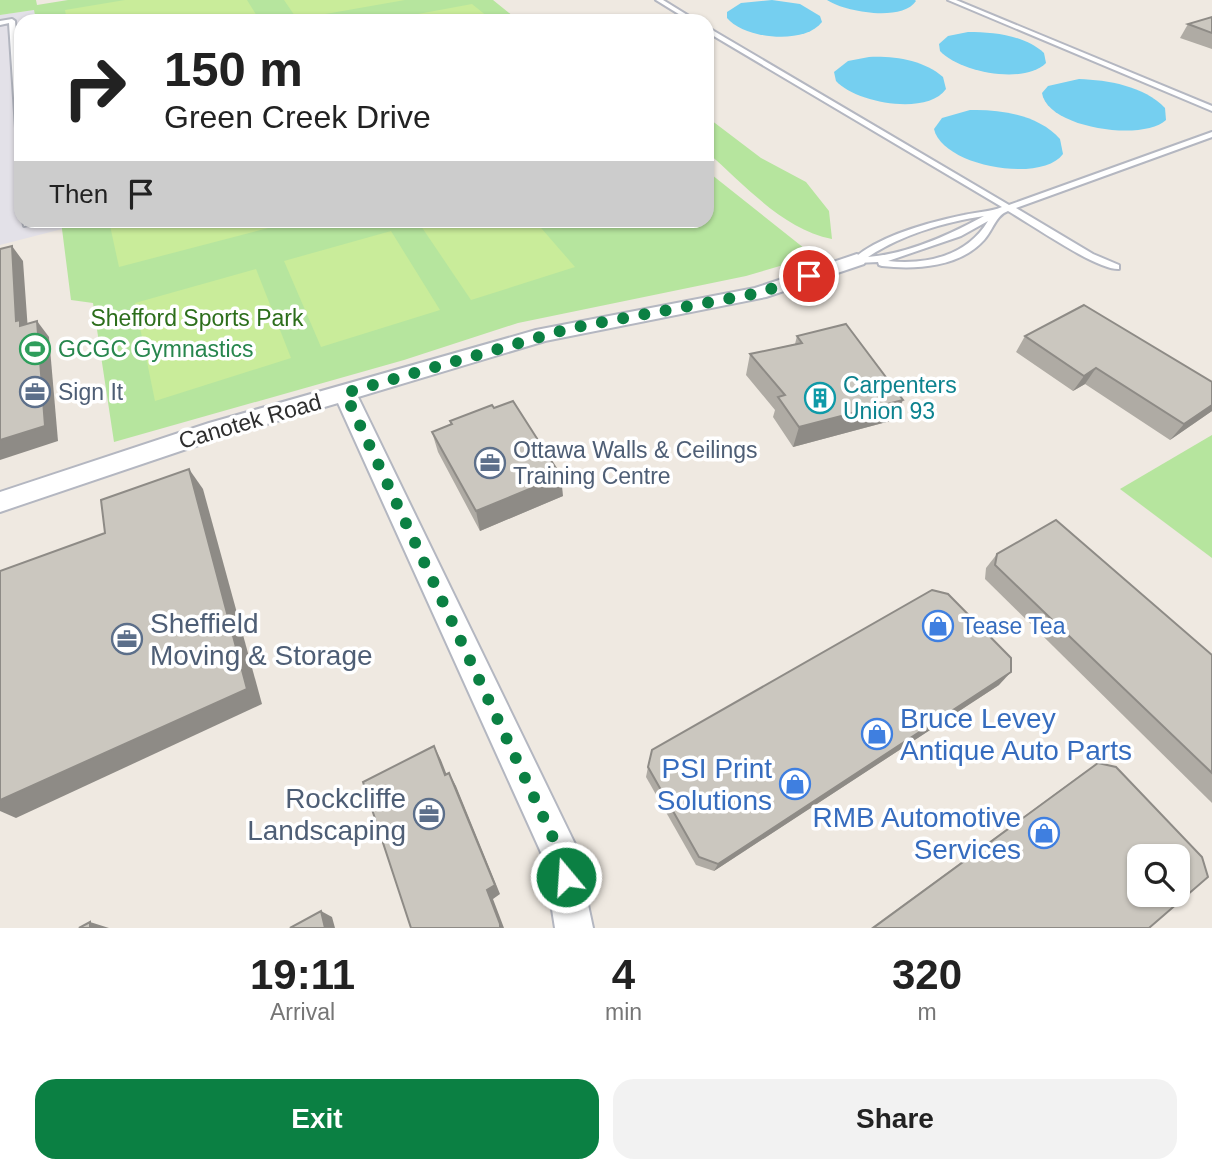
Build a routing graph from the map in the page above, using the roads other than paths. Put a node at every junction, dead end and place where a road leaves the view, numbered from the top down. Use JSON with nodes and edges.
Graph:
{"nodes":[{"id":1,"x":659,"y":0,"type":"edge"},
{"id":2,"x":951,"y":0,"type":"edge"},
{"id":3,"x":682,"y":14,"type":"edge"},
{"id":4,"x":0,"y":23,"type":"edge"},
{"id":5,"x":714,"y":33,"type":"edge"},
{"id":6,"x":14,"y":48,"type":"edge"},
{"id":7,"x":1212,"y":109,"type":"edge"},
{"id":8,"x":1212,"y":135,"type":"edge"},
{"id":9,"x":1003,"y":210,"type":"junction"},
{"id":10,"x":857,"y":260,"type":"junction"},
{"id":11,"x":1116,"y":267,"type":"dead end"},
{"id":12,"x":345,"y":393,"type":"junction"},
{"id":13,"x":0,"y":502,"type":"edge"},
{"id":14,"x":574,"y":928,"type":"edge"}],
"edges":[{"from":1,"to":3,"type":"lane"},
{"from":2,"to":7,"type":"lane"},
{"from":4,"to":6,"type":"lane"},
{"from":5,"to":9,"type":"lane"},
{"from":8,"to":9,"type":"lane"},
{"from":9,"to":10,"type":"lane"},
{"from":9,"to":10,"type":"lane"},
{"from":9,"to":10,"type":"lane"},
{"from":9,"to":11,"type":"lane"},
{"from":10,"to":12,"type":"street"},
{"from":12,"to":13,"type":"street","name":"Canotek Road"},
{"from":12,"to":14,"type":"street","name":"Canotek Road"}]}
